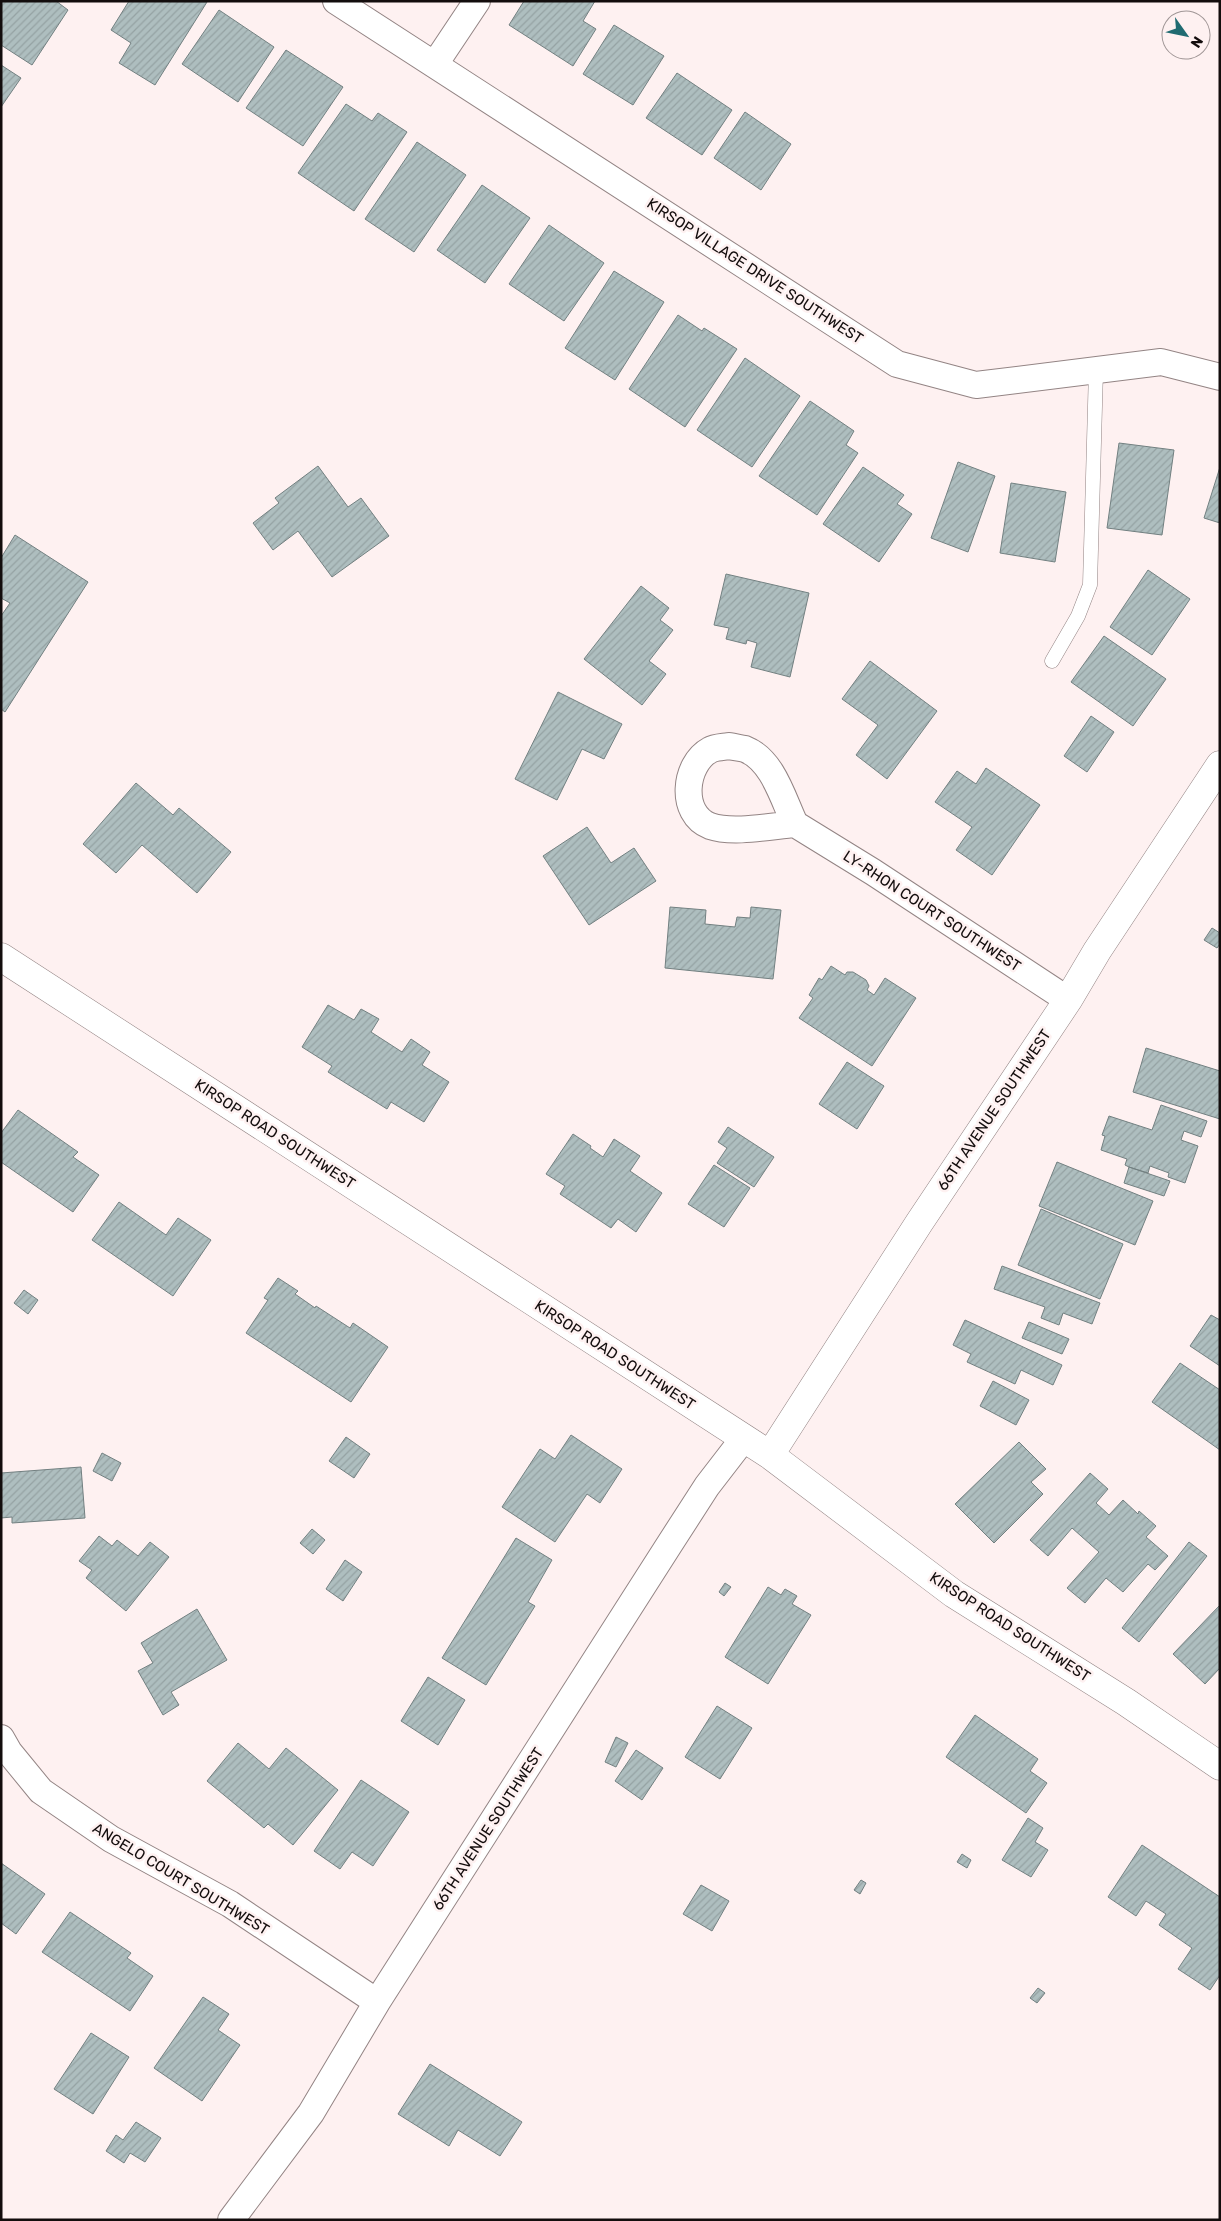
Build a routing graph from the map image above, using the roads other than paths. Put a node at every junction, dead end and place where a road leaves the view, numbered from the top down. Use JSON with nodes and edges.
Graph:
{"nodes":[{"id":1,"x":336,"y":1,"type":"edge"},
{"id":2,"x":477,"y":1,"type":"edge"},
{"id":3,"x":435,"y":64,"type":"junction"},
{"id":4,"x":1096,"y":370,"type":"junction"},
{"id":5,"x":1220,"y":377,"type":"edge"},
{"id":6,"x":1052,"y":660,"type":"dead end"},
{"id":7,"x":1220,"y":765,"type":"edge"},
{"id":8,"x":795,"y":824,"type":"dead end"},
{"id":9,"x":1,"y":957,"type":"edge"},
{"id":10,"x":1068,"y":1000,"type":"junction"},
{"id":11,"x":744,"y":1438,"type":"junction"},
{"id":12,"x":770,"y":1455,"type":"junction"},
{"id":13,"x":1,"y":1738,"type":"edge"},
{"id":14,"x":1220,"y":1766,"type":"edge"},
{"id":15,"x":377,"y":2002,"type":"junction"},
{"id":16,"x":231,"y":2220,"type":"edge"}],
"edges":[{"from":1,"to":3,"type":"street","name":"KIRSOP VILLAGE DRIVE SOUTHWEST"},
{"from":2,"to":3,"type":"street"},
{"from":3,"to":4,"type":"street","name":"KIRSOP VILLAGE DRIVE SOUTHWEST"},
{"from":4,"to":5,"type":"street","name":"KIRSOP VILLAGE DRIVE SOUTHWEST"},
{"from":4,"to":6,"type":"lane"},
{"from":7,"to":10,"type":"street","name":"66TH AVENUE SOUTHWEST"},
{"from":8,"to":10,"type":"street","name":"LY-RHON COURT SOUTHWEST"},
{"from":9,"to":11,"type":"street","name":"KIRSOP ROAD SOUTHWEST"},
{"from":10,"to":12,"type":"street","name":"66TH AVENUE SOUTHWEST"},
{"from":11,"to":12,"type":"street","name":"KIRSOP ROAD SOUTHWEST"},
{"from":11,"to":15,"type":"street","name":"66TH AVENUE SOUTHWEST"},
{"from":12,"to":14,"type":"street","name":"KIRSOP ROAD SOUTHWEST"},
{"from":13,"to":15,"type":"street","name":"ANGELO COURT SOUTHWEST"},
{"from":15,"to":16,"type":"street","name":"66TH AVENUE SOUTHWEST"}]}
